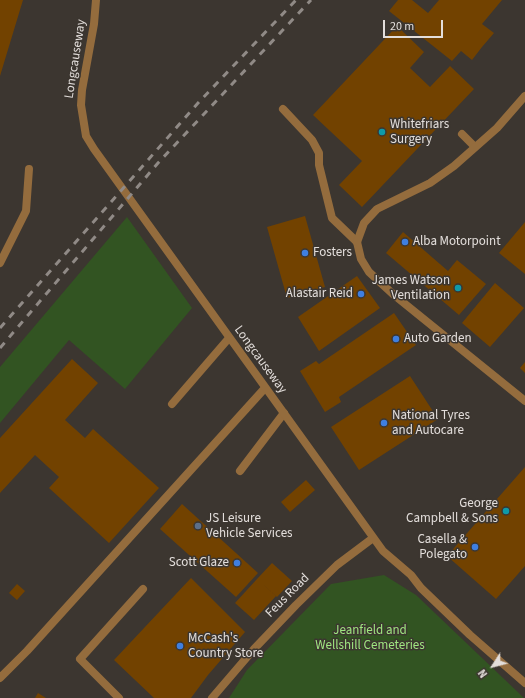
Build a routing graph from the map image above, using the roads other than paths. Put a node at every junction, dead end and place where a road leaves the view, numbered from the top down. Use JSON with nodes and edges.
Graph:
{"nodes":[{"id":1,"x":96,"y":0,"type":"edge"},
{"id":2,"x":525,"y":96,"type":"edge"},
{"id":3,"x":283,"y":109,"type":"dead end"},
{"id":4,"x":462,"y":134,"type":"dead end"},
{"id":5,"x":476,"y":147,"type":"junction"},
{"id":6,"x":29,"y":169,"type":"dead end"},
{"id":7,"x":357,"y":242,"type":"junction"},
{"id":8,"x":0,"y":263,"type":"edge"},
{"id":9,"x":229,"y":338,"type":"junction"},
{"id":10,"x":265,"y":388,"type":"junction"},
{"id":11,"x":525,"y":401,"type":"edge"},
{"id":12,"x":172,"y":404,"type":"dead end"},
{"id":13,"x":284,"y":413,"type":"junction"},
{"id":14,"x":240,"y":471,"type":"dead end"},
{"id":15,"x":373,"y":538,"type":"junction"},
{"id":16,"x":144,"y":589,"type":"dead end"},
{"id":17,"x":0,"y":678,"type":"edge"},
{"id":18,"x":525,"y":683,"type":"edge"},
{"id":19,"x":119,"y":698,"type":"edge"},
{"id":20,"x":212,"y":698,"type":"edge"}],
"edges":[{"from":1,"to":9,"type":"street","name":"Longcauseway"},
{"from":2,"to":5,"type":"street"},
{"from":3,"to":7,"type":"street"},
{"from":4,"to":5,"type":"street"},
{"from":5,"to":7,"type":"street"},
{"from":6,"to":8,"type":"street"},
{"from":7,"to":11,"type":"street"},
{"from":9,"to":10,"type":"street","name":"Longcauseway"},
{"from":9,"to":12,"type":"street"},
{"from":10,"to":13,"type":"street","name":"Longcauseway"},
{"from":10,"to":17,"type":"street"},
{"from":13,"to":14,"type":"street"},
{"from":13,"to":15,"type":"street","name":"Longcauseway"},
{"from":15,"to":18,"type":"street","name":"Longcauseway"},
{"from":15,"to":20,"type":"street","name":"Feus Road"},
{"from":16,"to":19,"type":"street"}]}
